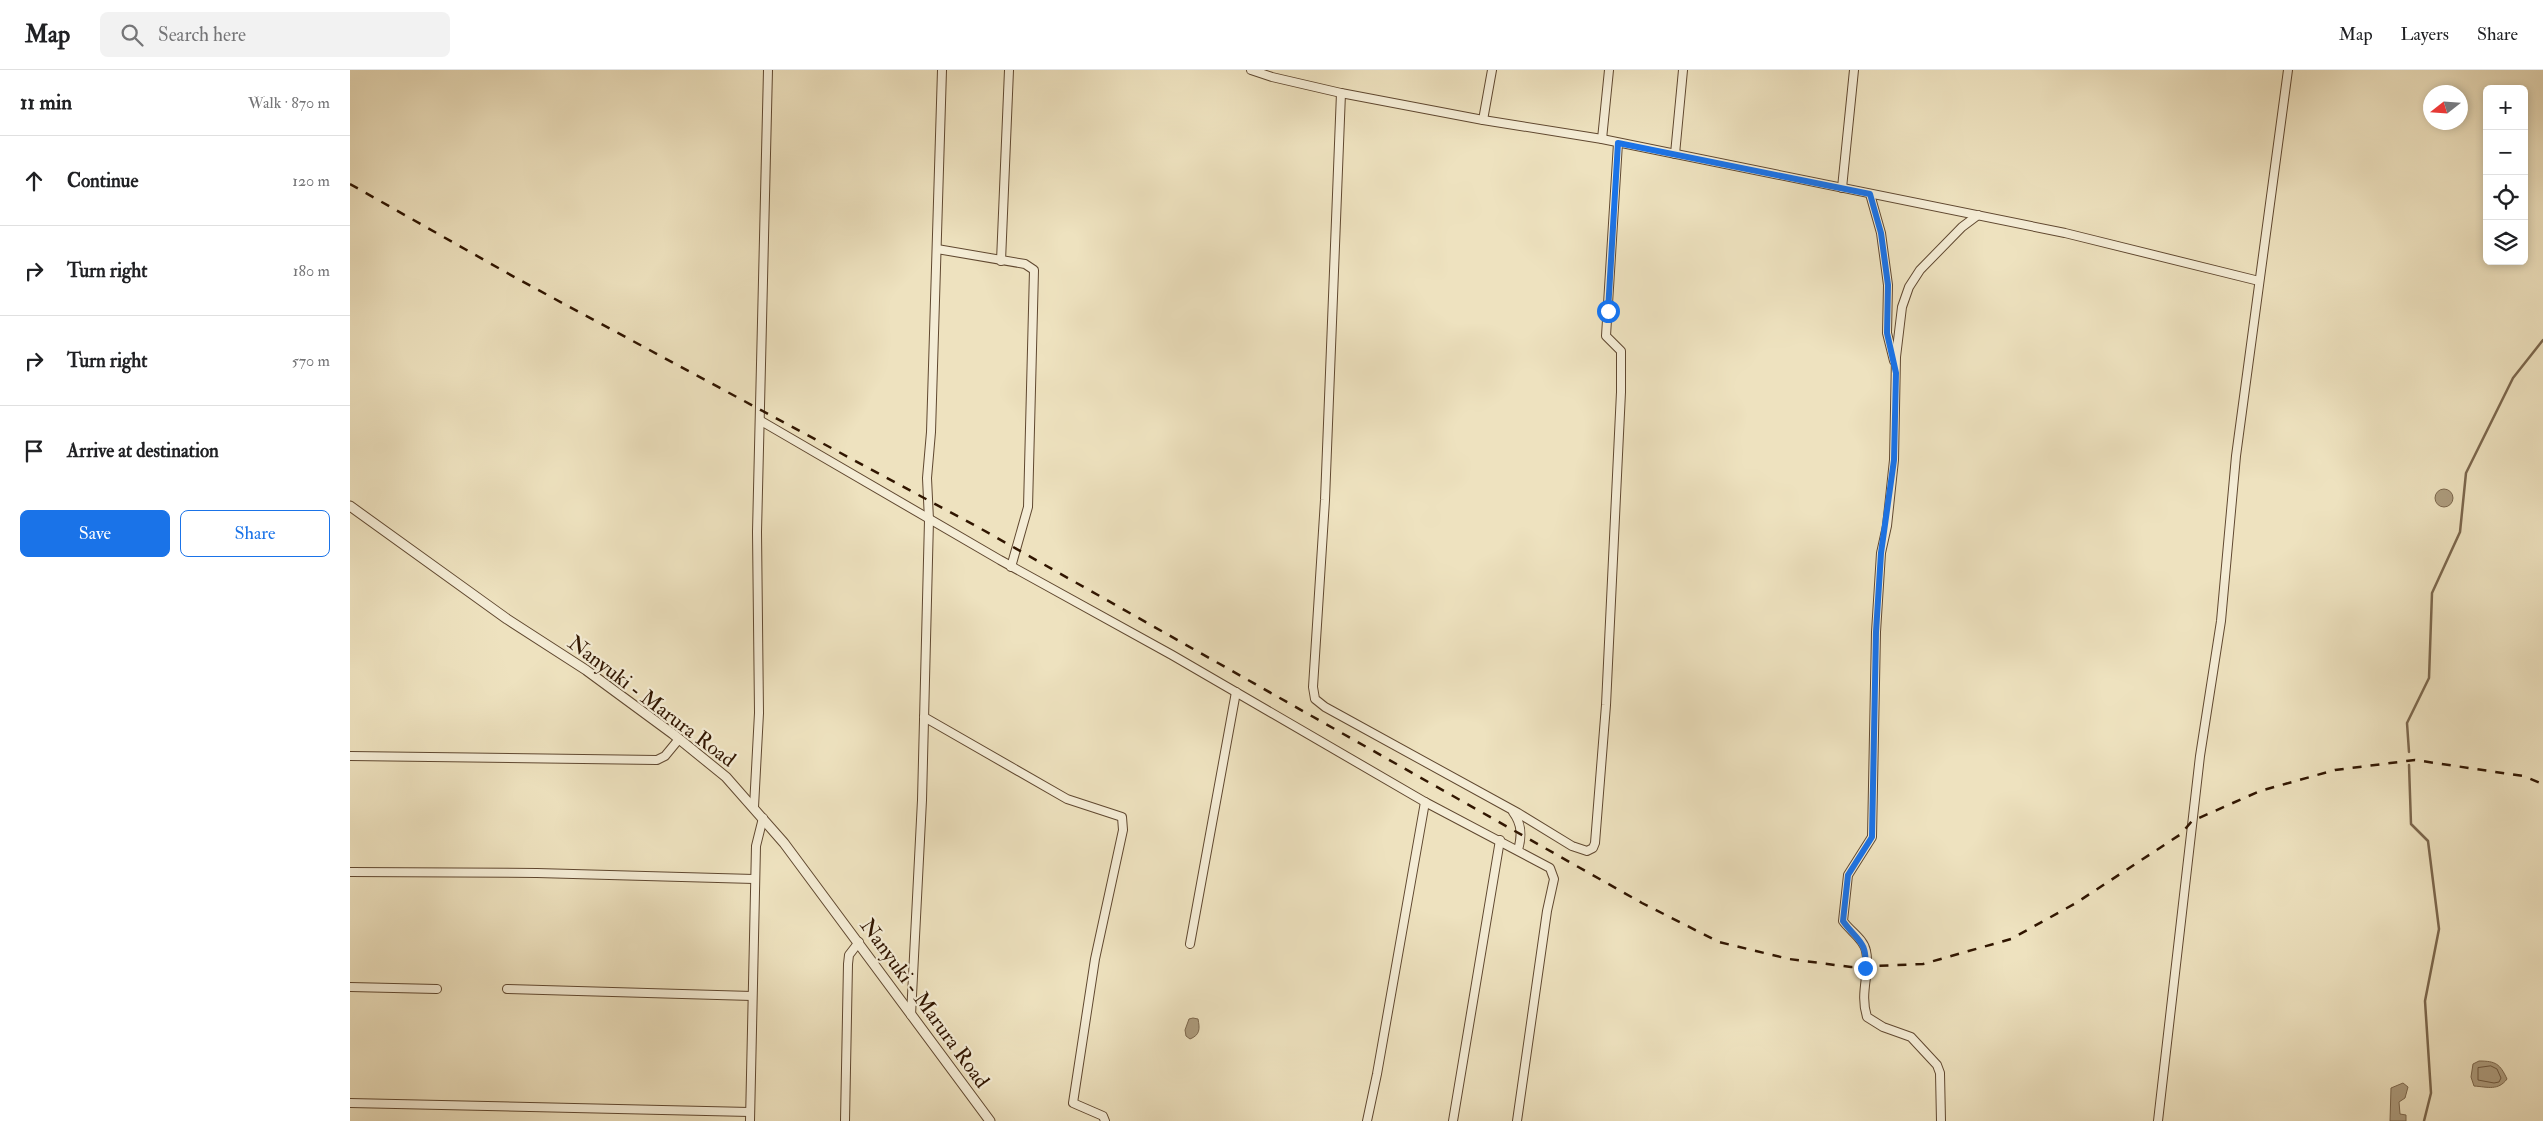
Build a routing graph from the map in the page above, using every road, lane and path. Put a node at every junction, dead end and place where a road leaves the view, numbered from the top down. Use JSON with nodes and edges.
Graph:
{"nodes":[{"id":1,"x":768,"y":70,"type":"edge"},
{"id":2,"x":942,"y":70,"type":"edge"},
{"id":3,"x":1009,"y":70,"type":"edge"},
{"id":4,"x":1251,"y":70,"type":"edge"},
{"id":5,"x":1492,"y":70,"type":"edge"},
{"id":6,"x":1609,"y":70,"type":"edge"},
{"id":7,"x":1682,"y":70,"type":"edge"},
{"id":8,"x":1854,"y":70,"type":"edge"},
{"id":9,"x":2288,"y":70,"type":"edge"},
{"id":10,"x":1341,"y":93,"type":"junction"},
{"id":11,"x":1484,"y":120,"type":"junction"},
{"id":12,"x":1602,"y":139,"type":"junction"},
{"id":13,"x":1618,"y":143,"type":"junction"},
{"id":14,"x":1675,"y":154,"type":"junction"},
{"id":15,"x":1842,"y":188,"type":"junction"},
{"id":16,"x":1870,"y":194,"type":"junction"},
{"id":17,"x":1978,"y":215,"type":"junction"},
{"id":18,"x":937,"y":249,"type":"junction"},
{"id":19,"x":1001,"y":261,"type":"junction"},
{"id":20,"x":2259,"y":281,"type":"junction"},
{"id":21,"x":1896,"y":373,"type":"junction"},
{"id":22,"x":760,"y":422,"type":"junction"},
{"id":23,"x":350,"y":506,"type":"edge"},
{"id":24,"x":929,"y":520,"type":"junction"},
{"id":25,"x":1011,"y":567,"type":"junction"},
{"id":26,"x":1236,"y":692,"type":"junction"},
{"id":27,"x":924,"y":717,"type":"junction"},
{"id":28,"x":679,"y":739,"type":"junction"},
{"id":29,"x":350,"y":756,"type":"edge"},
{"id":30,"x":1425,"y":802,"type":"junction"},
{"id":31,"x":754,"y":807,"type":"junction"},
{"id":32,"x":1511,"y":809,"type":"junction"},
{"id":33,"x":763,"y":818,"type":"junction"},
{"id":34,"x":1500,"y":840,"type":"junction"},
{"id":35,"x":1518,"y":850,"type":"junction"},
{"id":36,"x":350,"y":872,"type":"edge"},
{"id":37,"x":754,"y":879,"type":"junction"},
{"id":38,"x":859,"y":942,"type":"junction"},
{"id":39,"x":1190,"y":944,"type":"dead end"},
{"id":40,"x":350,"y":987,"type":"edge"},
{"id":41,"x":437,"y":989,"type":"dead end"},
{"id":42,"x":507,"y":989,"type":"dead end"},
{"id":43,"x":752,"y":996,"type":"junction"},
{"id":44,"x":911,"y":1015,"type":"junction"},
{"id":45,"x":350,"y":1103,"type":"edge"},
{"id":46,"x":750,"y":1112,"type":"junction"},
{"id":47,"x":750,"y":1121,"type":"edge"},
{"id":48,"x":845,"y":1121,"type":"edge"},
{"id":49,"x":990,"y":1121,"type":"edge"},
{"id":50,"x":1105,"y":1121,"type":"edge"},
{"id":51,"x":1367,"y":1121,"type":"edge"},
{"id":52,"x":1453,"y":1121,"type":"edge"},
{"id":53,"x":1517,"y":1121,"type":"edge"},
{"id":54,"x":1941,"y":1121,"type":"edge"},
{"id":55,"x":2158,"y":1121,"type":"edge"}],
"edges":[{"from":1,"to":22,"type":"street"},
{"from":2,"to":18,"type":"street"},
{"from":3,"to":19,"type":"street"},
{"from":4,"to":10,"type":"street"},
{"from":5,"to":11,"type":"street"},
{"from":6,"to":12,"type":"street"},
{"from":7,"to":14,"type":"street"},
{"from":8,"to":15,"type":"street"},
{"from":9,"to":20,"type":"street"},
{"from":10,"to":11,"type":"street"},
{"from":10,"to":32,"type":"street"},
{"from":11,"to":12,"type":"street"},
{"from":12,"to":13,"type":"street"},
{"from":13,"to":14,"type":"street"},
{"from":13,"to":32,"type":"street"},
{"from":14,"to":15,"type":"street"},
{"from":15,"to":16,"type":"street"},
{"from":16,"to":17,"type":"street"},
{"from":16,"to":21,"type":"street"},
{"from":17,"to":20,"type":"street"},
{"from":17,"to":21,"type":"street"},
{"from":18,"to":19,"type":"street"},
{"from":18,"to":24,"type":"street"},
{"from":19,"to":25,"type":"street"},
{"from":20,"to":55,"type":"street"},
{"from":21,"to":54,"type":"street"},
{"from":22,"to":24,"type":"street"},
{"from":22,"to":31,"type":"street"},
{"from":23,"to":28,"type":"street","name":"Nanyuki - Marura Road"},
{"from":24,"to":25,"type":"street"},
{"from":24,"to":27,"type":"street"},
{"from":25,"to":26,"type":"street"},
{"from":26,"to":30,"type":"street"},
{"from":26,"to":39,"type":"street"},
{"from":27,"to":44,"type":"street"},
{"from":27,"to":50,"type":"street"},
{"from":28,"to":29,"type":"street"},
{"from":28,"to":31,"type":"street","name":"Nanyuki - Marura Road"},
{"from":30,"to":34,"type":"street"},
{"from":30,"to":51,"type":"street"},
{"from":31,"to":33,"type":"street","name":"Nanyuki - Marura Road"},
{"from":32,"to":35,"type":"street"},
{"from":33,"to":37,"type":"street"},
{"from":33,"to":38,"type":"street","name":"Nanyuki - Marura Road"},
{"from":34,"to":35,"type":"street"},
{"from":34,"to":52,"type":"street"},
{"from":35,"to":53,"type":"street"},
{"from":36,"to":37,"type":"street"},
{"from":37,"to":43,"type":"street"},
{"from":38,"to":44,"type":"street","name":"Nanyuki - Marura Road"},
{"from":38,"to":48,"type":"street"},
{"from":40,"to":41,"type":"street"},
{"from":42,"to":43,"type":"street"},
{"from":43,"to":46,"type":"street"},
{"from":44,"to":49,"type":"street","name":"Nanyuki - Marura Road"},
{"from":45,"to":46,"type":"street"},
{"from":46,"to":47,"type":"street"}]}
